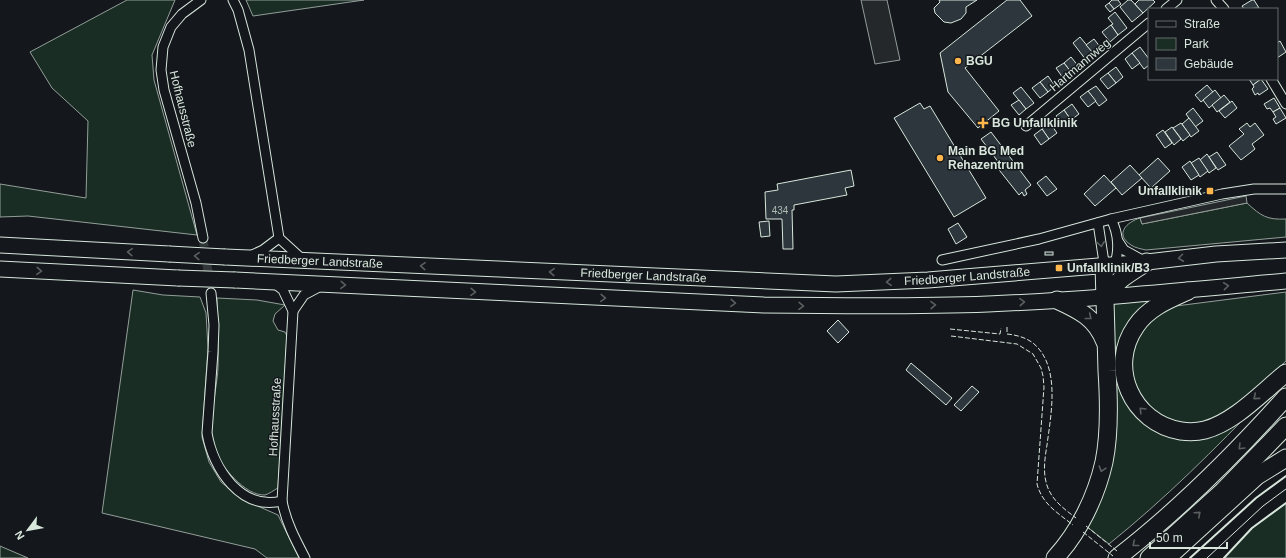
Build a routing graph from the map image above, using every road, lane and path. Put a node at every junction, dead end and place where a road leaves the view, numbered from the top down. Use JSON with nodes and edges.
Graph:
{"nodes":[{"id":1,"x":201,"y":0,"type":"edge"},
{"id":2,"x":233,"y":0,"type":"edge"},
{"id":3,"x":1177,"y":0,"type":"edge"},
{"id":4,"x":1216,"y":0,"type":"edge"},
{"id":5,"x":1167,"y":8,"type":"edge"},
{"id":6,"x":1223,"y":8,"type":"edge"},
{"id":7,"x":1148,"y":24,"type":"edge"},
{"id":8,"x":1272,"y":80,"type":"edge"},
{"id":9,"x":1286,"y":104,"type":"edge"},
{"id":10,"x":1026,"y":126,"type":"dead end"},
{"id":11,"x":1286,"y":189,"type":"edge"},
{"id":12,"x":1111,"y":219,"type":"junction"},
{"id":13,"x":1098,"y":223,"type":"junction"},
{"id":14,"x":203,"y":238,"type":"tunnel mouth"},
{"id":15,"x":279,"y":238,"type":"junction"},
{"id":16,"x":1118,"y":241,"type":"junction"},
{"id":17,"x":0,"y":245,"type":"edge"},
{"id":18,"x":1286,"y":250,"type":"edge"},
{"id":19,"x":245,"y":258,"type":"junction"},
{"id":20,"x":303,"y":260,"type":"junction"},
{"id":21,"x":942,"y":260,"type":"dead end"},
{"id":22,"x":1147,"y":262,"type":"junction"},
{"id":23,"x":0,"y":269,"type":"edge"},
{"id":24,"x":1108,"y":278,"type":"junction"},
{"id":25,"x":1286,"y":281,"type":"edge"},
{"id":26,"x":273,"y":282,"type":"junction"},
{"id":27,"x":326,"y":285,"type":"junction"},
{"id":28,"x":1188,"y":291,"type":"junction"},
{"id":29,"x":211,"y":293,"type":"tunnel mouth"},
{"id":30,"x":1057,"y":300,"type":"junction"},
{"id":31,"x":294,"y":311,"type":"junction"},
{"id":32,"x":1106,"y":347,"type":"junction"},
{"id":33,"x":1286,"y":373,"type":"edge"},
{"id":34,"x":1286,"y":397,"type":"edge"},
{"id":35,"x":1286,"y":426,"type":"edge"},
{"id":36,"x":1286,"y":458,"type":"edge"},
{"id":37,"x":282,"y":501,"type":"junction"},
{"id":38,"x":305,"y":558,"type":"edge"},
{"id":39,"x":1055,"y":558,"type":"edge"},
{"id":40,"x":1117,"y":558,"type":"edge"},
{"id":41,"x":1149,"y":558,"type":"edge"},
{"id":42,"x":1166,"y":558,"type":"edge"}],
"edges":[{"from":1,"to":14,"type":"street","name":"Hofhausstraße"},
{"from":2,"to":15,"type":"street"},
{"from":3,"to":5,"type":"street"},
{"from":4,"to":6,"type":"street"},
{"from":7,"to":10,"type":"street","name":"Hartmannweg"},
{"from":8,"to":9,"type":"street"},
{"from":11,"to":12,"type":"street","name":"Friedberger Landstraße"},
{"from":12,"to":13,"type":"street","name":"Friedberger Landstraße"},
{"from":12,"to":16,"type":"street"},
{"from":13,"to":21,"type":"street","name":"Friedberger Landstraße"},
{"from":13,"to":24,"type":"street","one_way":true},
{"from":15,"to":19,"type":"street"},
{"from":15,"to":20,"type":"street"},
{"from":16,"to":22,"type":"street"},
{"from":16,"to":24,"type":"street"},
{"from":19,"to":17,"type":"main road","name":"Friedberger Landstraße","one_way":true,"bridge":true},
{"from":18,"to":22,"type":"main road","one_way":true},
{"from":19,"to":20,"type":"main road","name":"Friedberger Landstraße"},
{"from":24,"to":20,"type":"main road","name":"Friedberger Landstraße","one_way":true},
{"from":22,"to":24,"type":"highway"},
{"from":23,"to":26,"type":"main road","name":"Friedberger Landstraße","one_way":true,"bridge":true},
{"from":24,"to":28,"type":"main road","name":"Friedberger Landstraße"},
{"from":24,"to":30,"type":"main road","name":"Friedberger Landstraße"},
{"from":24,"to":32,"type":"highway"},
{"from":28,"to":25,"type":"main road","name":"Friedberger Landstraße","one_way":true},
{"from":26,"to":27,"type":"main road","name":"Friedberger Landstraße"},
{"from":26,"to":31,"type":"street"},
{"from":27,"to":30,"type":"main road","name":"Friedberger Landstraße","one_way":true},
{"from":27,"to":31,"type":"street","name":"Hofhausstraße"},
{"from":33,"to":28,"type":"highway","one_way":true},
{"from":29,"to":37,"type":"street"},
{"from":30,"to":32,"type":"highway","one_way":true},
{"from":31,"to":37,"type":"street","name":"Hofhausstraße"},
{"from":32,"to":39,"type":"highway","one_way":true},
{"from":34,"to":40,"type":"highway","one_way":true},
{"from":41,"to":35,"type":"highway","one_way":true},
{"from":36,"to":42,"type":"highway"},
{"from":37,"to":38,"type":"street","name":"Hofhausstraße"}]}
